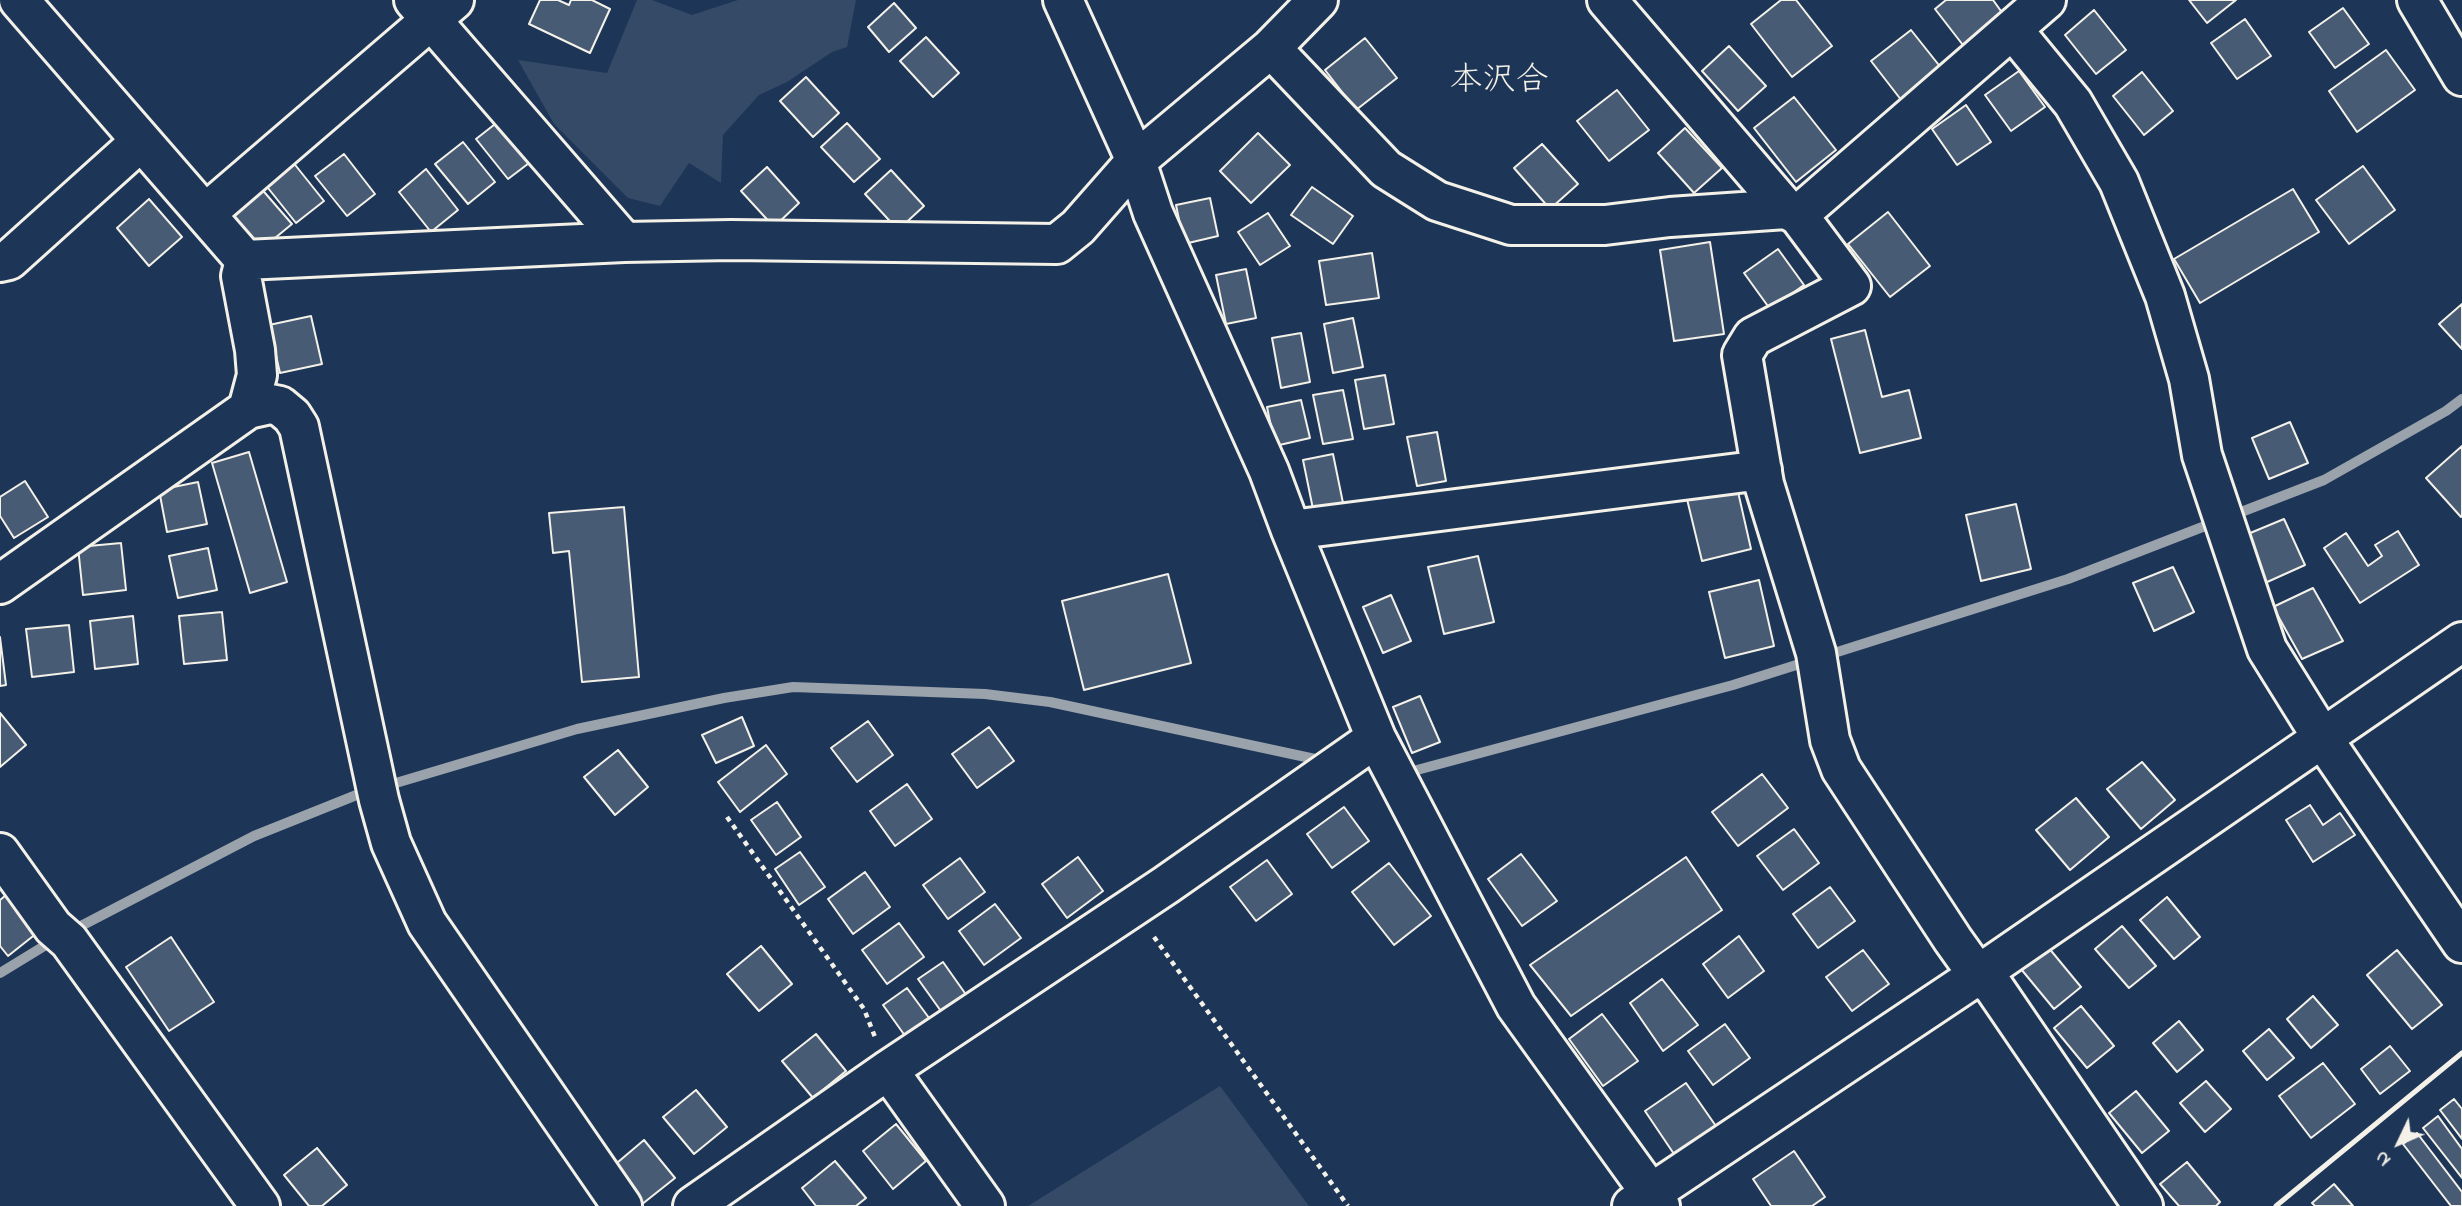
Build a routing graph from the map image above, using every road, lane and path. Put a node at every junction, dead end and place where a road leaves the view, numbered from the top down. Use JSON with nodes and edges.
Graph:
{"nodes":[{"id":1,"x":19,"y":0,"type":"edge"},
{"id":2,"x":1063,"y":0,"type":"edge"},
{"id":3,"x":1318,"y":0,"type":"edge"},
{"id":4,"x":1607,"y":0,"type":"edge"},
{"id":5,"x":2046,"y":0,"type":"edge"},
{"id":6,"x":2417,"y":0,"type":"edge"},
{"id":7,"x":433,"y":7,"type":"edge"},
{"id":8,"x":2013,"y":30,"type":"junction"},
{"id":9,"x":1270,"y":48,"type":"junction"},
{"id":10,"x":2462,"y":76,"type":"edge"},
{"id":11,"x":140,"y":142,"type":"junction"},
{"id":12,"x":1136,"y":161,"type":"junction"},
{"id":13,"x":1792,"y":212,"type":"junction"},
{"id":14,"x":205,"y":214,"type":"junction"},
{"id":15,"x":624,"y":242,"type":"junction"},
{"id":16,"x":245,"y":260,"type":"junction"},
{"id":17,"x":0,"y":262,"type":"edge"},
{"id":18,"x":248,"y":409,"type":"junction"},
{"id":19,"x":1762,"y":470,"type":"junction"},
{"id":20,"x":1290,"y":530,"type":"junction"},
{"id":21,"x":0,"y":584,"type":"edge"},
{"id":22,"x":2462,"y":642,"type":"edge"},
{"id":23,"x":1376,"y":738,"type":"junction"},
{"id":24,"x":2323,"y":738,"type":"junction"},
{"id":25,"x":727,"y":817,"type":"dead end"},
{"id":26,"x":0,"y":853,"type":"edge"},
{"id":27,"x":1128,"y":909,"type":"junction"},
{"id":28,"x":2462,"y":943,"type":"edge"},
{"id":29,"x":1978,"y":975,"type":"junction"},
{"id":30,"x":888,"y":1070,"type":"junction"},
{"id":31,"x":1648,"y":1201,"type":"edge"},
{"id":32,"x":260,"y":1206,"type":"edge"},
{"id":33,"x":622,"y":1206,"type":"edge"},
{"id":34,"x":693,"y":1206,"type":"edge"},
{"id":35,"x":985,"y":1206,"type":"edge"},
{"id":36,"x":1348,"y":1206,"type":"edge"},
{"id":37,"x":2143,"y":1206,"type":"edge"}],
"edges":[{"from":1,"to":11,"type":"street"},
{"from":2,"to":12,"type":"street"},
{"from":3,"to":9,"type":"street"},
{"from":4,"to":13,"type":"street"},
{"from":5,"to":8,"type":"street"},
{"from":6,"to":10,"type":"street"},
{"from":7,"to":14,"type":"street"},
{"from":7,"to":15,"type":"street"},
{"from":8,"to":13,"type":"street"},
{"from":8,"to":24,"type":"street"},
{"from":9,"to":12,"type":"street"},
{"from":9,"to":13,"type":"street"},
{"from":11,"to":14,"type":"street"},
{"from":11,"to":17,"type":"street"},
{"from":12,"to":15,"type":"street"},
{"from":12,"to":20,"type":"street"},
{"from":13,"to":19,"type":"street"},
{"from":14,"to":16,"type":"street"},
{"from":15,"to":16,"type":"street"},
{"from":16,"to":18,"type":"street"},
{"from":18,"to":21,"type":"street"},
{"from":18,"to":33,"type":"street"},
{"from":19,"to":20,"type":"street"},
{"from":19,"to":29,"type":"street"},
{"from":20,"to":23,"type":"street"},
{"from":22,"to":24,"type":"street"},
{"from":23,"to":27,"type":"street"},
{"from":23,"to":31,"type":"street"},
{"from":24,"to":28,"type":"street"},
{"from":24,"to":29,"type":"street"},
{"from":25,"to":30,"type":"path"},
{"from":26,"to":32,"type":"street"},
{"from":27,"to":30,"type":"street"},
{"from":27,"to":36,"type":"path"},
{"from":29,"to":31,"type":"street"},
{"from":29,"to":37,"type":"street"},
{"from":30,"to":34,"type":"street"},
{"from":30,"to":35,"type":"street"}]}
